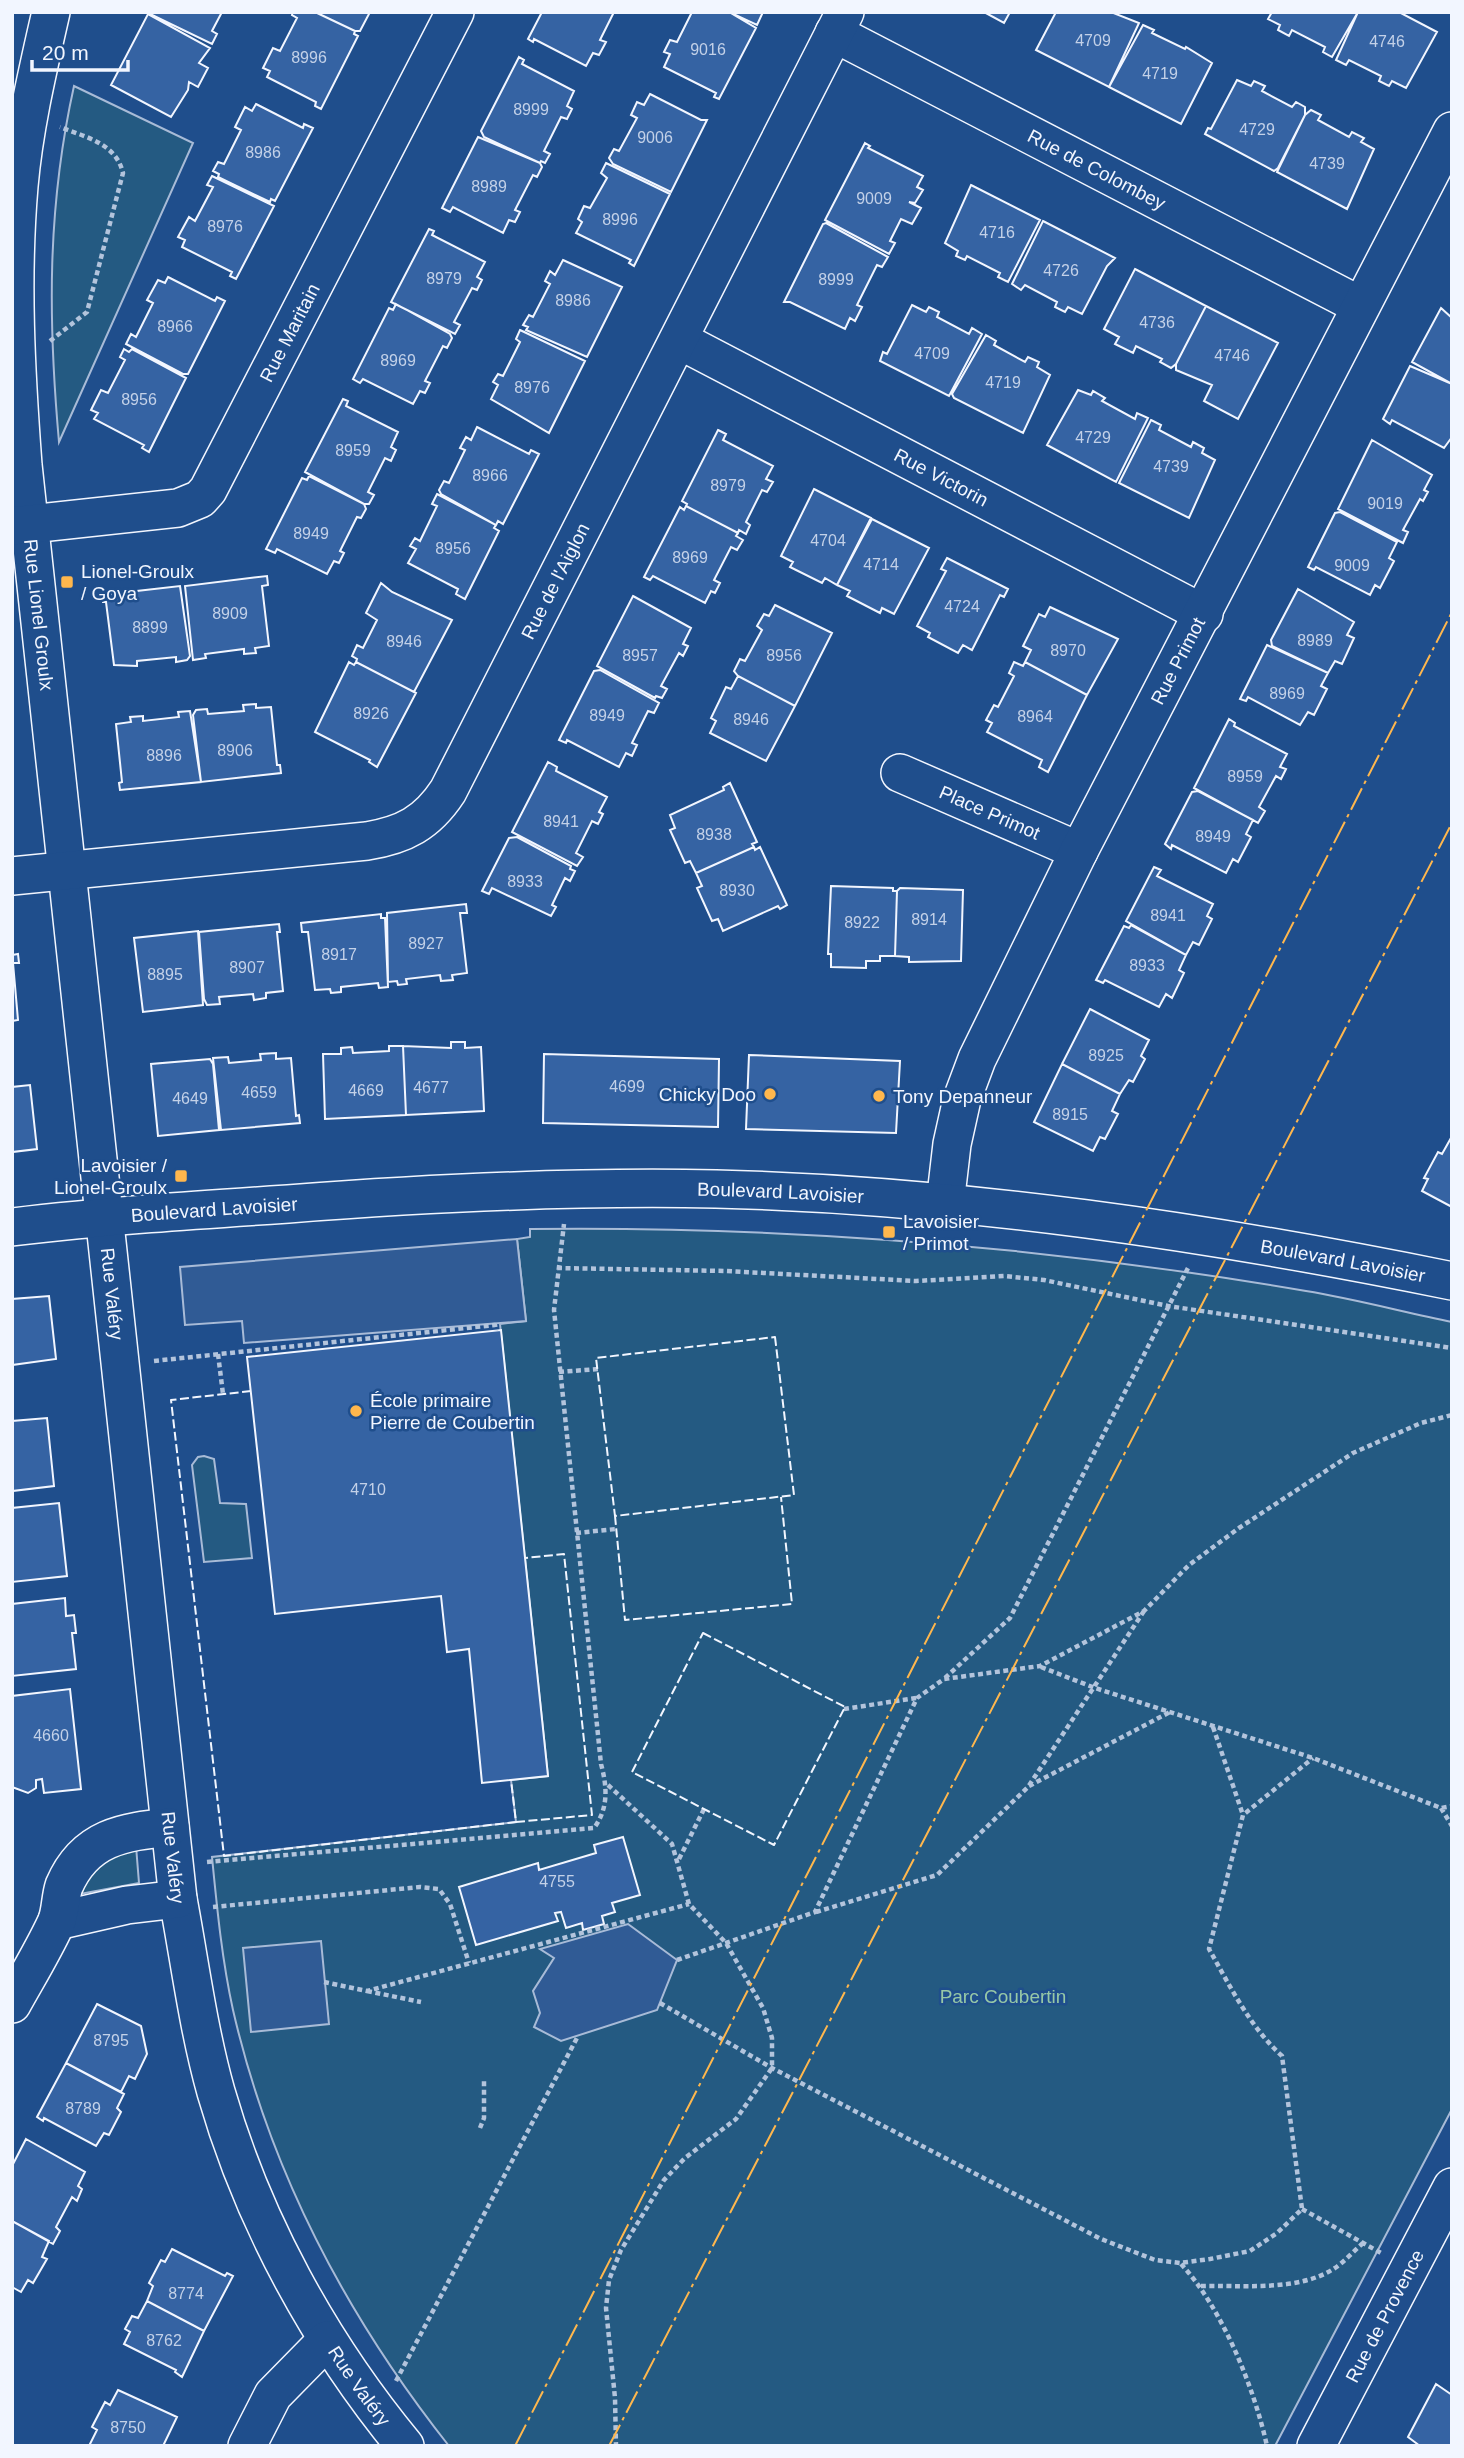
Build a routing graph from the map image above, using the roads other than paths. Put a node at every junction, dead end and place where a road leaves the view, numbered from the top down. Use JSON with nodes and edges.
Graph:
{"nodes":[{"id":1,"x":51,"y":12,"type":"edge"},
{"id":2,"x":455,"y":12,"type":"edge"},
{"id":3,"x":840,"y":23,"type":"edge"},
{"id":4,"x":1452,"y":131,"type":"edge"},
{"id":5,"x":15,"y":184,"type":"edge"},
{"id":6,"x":1359,"y":305,"type":"junction"},
{"id":7,"x":679,"y":340,"type":"junction"},
{"id":8,"x":21,"y":524,"type":"edge"},
{"id":9,"x":1204,"y":614,"type":"junction"},
{"id":10,"x":900,"y":774,"type":"dead end"},
{"id":11,"x":1079,"y":851,"type":"junction"},
{"id":12,"x":67,"y":870,"type":"junction"},
{"id":13,"x":12,"y":876,"type":"edge"},
{"id":14,"x":946,"y":1204,"type":"junction"},
{"id":15,"x":104,"y":1218,"type":"junction"},
{"id":16,"x":12,"y":1227,"type":"edge"},
{"id":17,"x":1452,"y":1281,"type":"edge"},
{"id":18,"x":170,"y":1827,"type":"junction"},
{"id":19,"x":178,"y":1891,"type":"junction"},
{"id":20,"x":57,"y":1921,"type":"junction"},
{"id":21,"x":12,"y":2004,"type":"edge"},
{"id":22,"x":1452,"y":2187,"type":"edge"},
{"id":23,"x":327,"y":2340,"type":"junction"},
{"id":24,"x":247,"y":2446,"type":"edge"},
{"id":25,"x":405,"y":2446,"type":"edge"},
{"id":26,"x":1316,"y":2446,"type":"edge"}],
"edges":[{"from":1,"to":5,"type":"street","name":"Rue Lionel Groulx"},
{"from":2,"to":8,"type":"street","name":"Rue Maritain"},
{"from":3,"to":6,"type":"street","name":"Rue de Colombey"},
{"from":3,"to":7,"type":"street","name":"Rue de l'Aiglon"},
{"from":4,"to":6,"type":"street","name":"Rue Primot"},
{"from":5,"to":8,"type":"street","name":"Rue Lionel Groulx"},
{"from":6,"to":9,"type":"street","name":"Rue Primot"},
{"from":7,"to":9,"type":"street","name":"Rue Victorin"},
{"from":7,"to":12,"type":"street","name":"Rue de l'Aiglon"},
{"from":8,"to":12,"type":"street","name":"Rue Lionel Groulx"},
{"from":9,"to":11,"type":"street","name":"Rue Primot"},
{"from":10,"to":11,"type":"street","name":"Place Primot"},
{"from":11,"to":14,"type":"street","name":"Rue Primot"},
{"from":12,"to":13,"type":"street","name":"Rue de l'Aiglon"},
{"from":12,"to":15,"type":"street","name":"Rue Lionel Groulx"},
{"from":14,"to":15,"type":"street","name":"Boulevard Lavoisier"},
{"from":14,"to":17,"type":"street","name":"Boulevard Lavoisier"},
{"from":15,"to":16,"type":"street","name":"Boulevard Lavoisier"},
{"from":15,"to":18,"type":"street","name":"Rue Valéry"},
{"from":18,"to":19,"type":"street","name":"Rue Valéry"},
{"from":18,"to":20,"type":"street"},
{"from":19,"to":20,"type":"street"},
{"from":19,"to":23,"type":"street","name":"Rue Valéry"},
{"from":20,"to":21,"type":"street"},
{"from":22,"to":26,"type":"street","name":"Rue de Provence"},
{"from":23,"to":24,"type":"street"},
{"from":23,"to":25,"type":"street","name":"Rue Valéry"}]}
